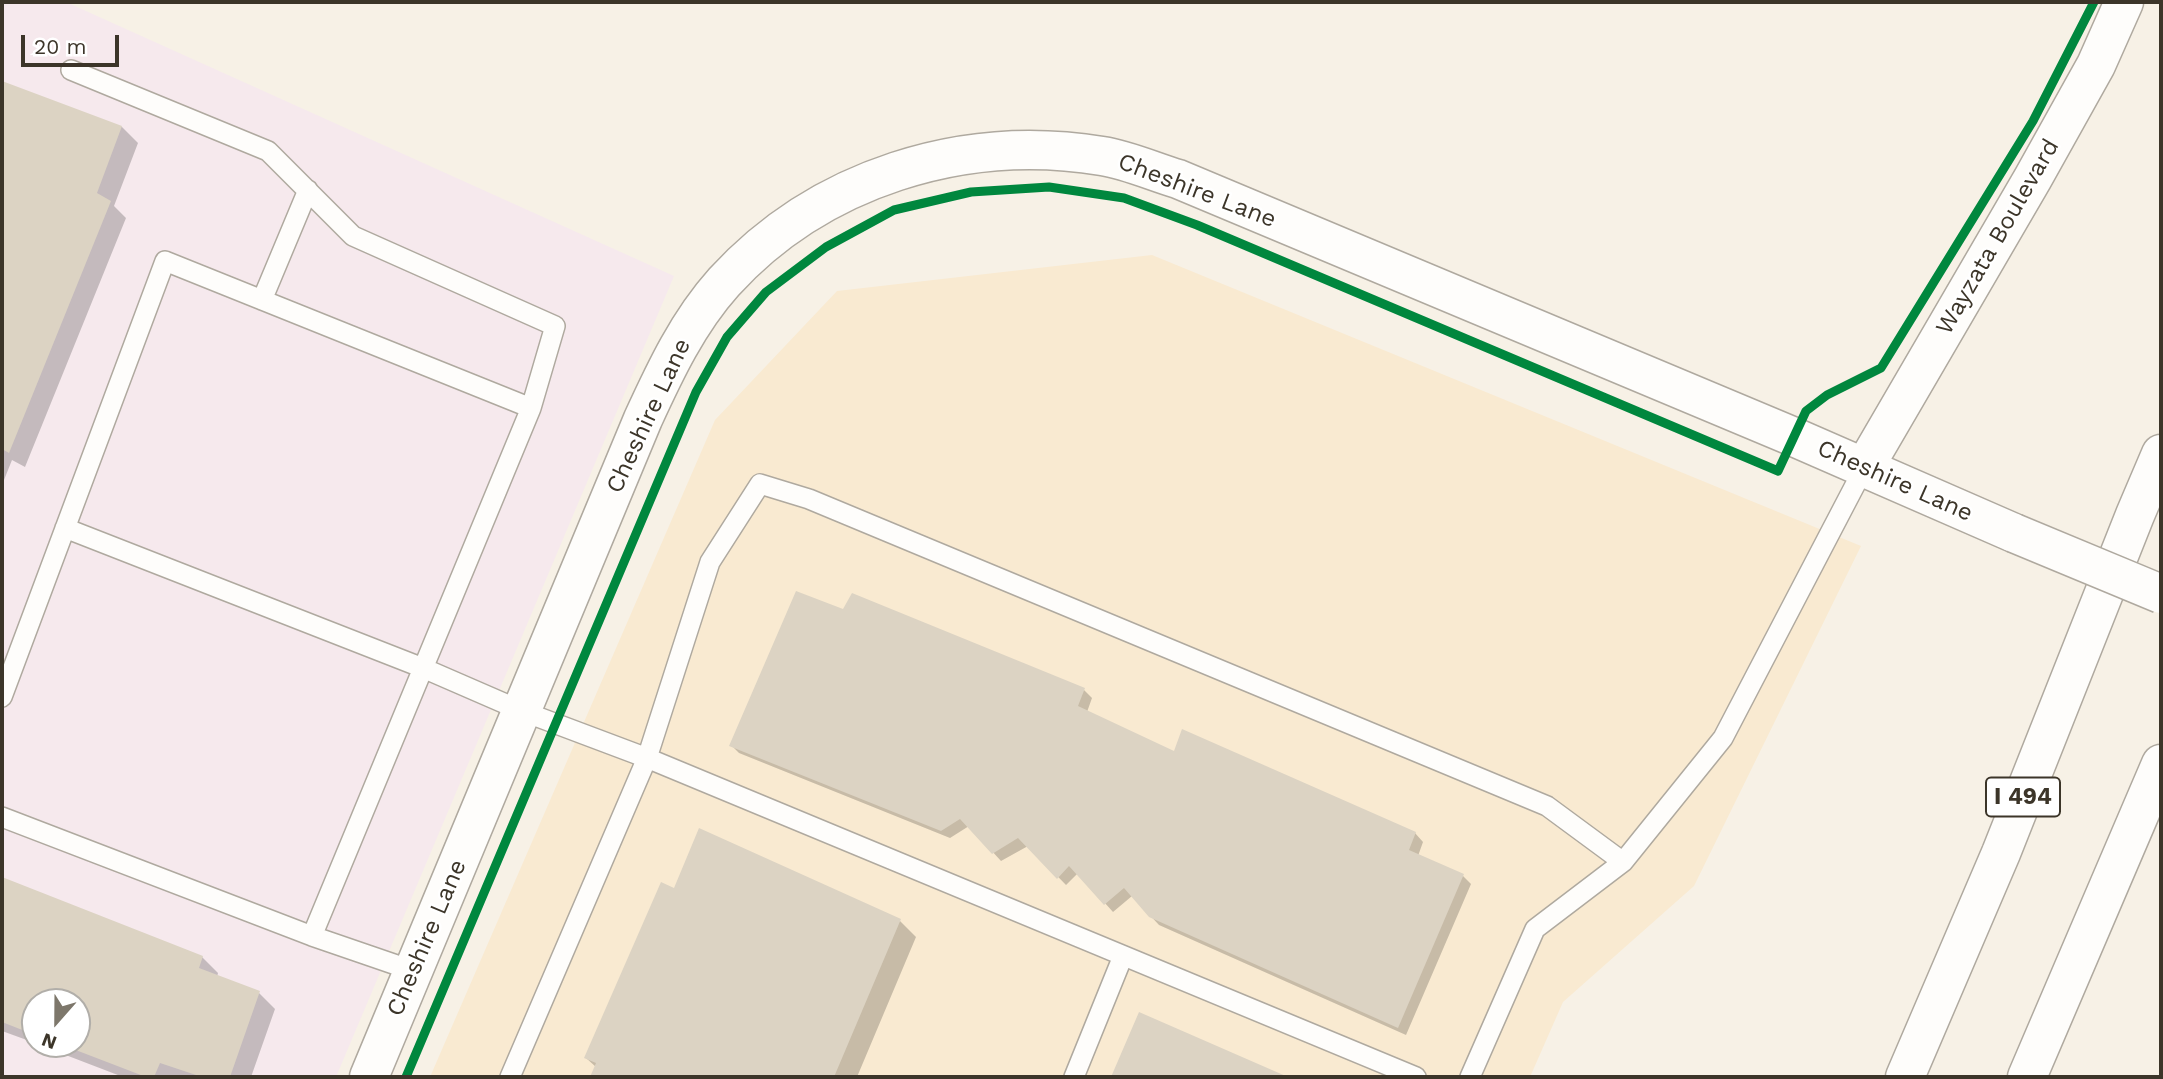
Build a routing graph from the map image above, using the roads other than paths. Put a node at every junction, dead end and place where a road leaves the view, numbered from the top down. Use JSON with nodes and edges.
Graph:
{"nodes":[{"id":1,"x":2124,"y":2,"type":"edge"},
{"id":2,"x":71,"y":70,"type":"dead end"},
{"id":3,"x":308,"y":190,"type":"junction"},
{"id":4,"x":262,"y":300,"type":"junction"},
{"id":5,"x":531,"y":408,"type":"junction"},
{"id":6,"x":2161,"y":426,"type":"edge"},
{"id":7,"x":2161,"y":454,"type":"edge"},
{"id":8,"x":1864,"y":468,"type":"junction"},
{"id":9,"x":2134,"y":515,"type":"junction"},
{"id":10,"x":65,"y":528,"type":"junction"},
{"id":11,"x":2161,"y":594,"type":"edge"},
{"id":12,"x":423,"y":668,"type":"junction"},
{"id":13,"x":2,"y":697,"type":"edge"},
{"id":14,"x":522,"y":711,"type":"junction"},
{"id":15,"x":646,"y":758,"type":"junction"},
{"id":16,"x":2161,"y":764,"type":"edge"},
{"id":17,"x":2,"y":817,"type":"edge"},
{"id":18,"x":1623,"y":862,"type":"junction"},
{"id":19,"x":312,"y":936,"type":"junction"},
{"id":20,"x":1123,"y":956,"type":"junction"},
{"id":21,"x":414,"y":971,"type":"junction"},
{"id":22,"x":369,"y":1077,"type":"edge"},
{"id":23,"x":510,"y":1077,"type":"edge"},
{"id":24,"x":1074,"y":1077,"type":"edge"},
{"id":25,"x":1416,"y":1077,"type":"edge"},
{"id":26,"x":1470,"y":1077,"type":"edge"},
{"id":27,"x":1905,"y":1077,"type":"edge"},
{"id":28,"x":2027,"y":1077,"type":"edge"}],
"edges":[{"from":1,"to":8,"type":"main road","name":"Wayzata Boulevard"},
{"from":2,"to":3,"type":"lane"},
{"from":3,"to":4,"type":"lane"},
{"from":3,"to":5,"type":"lane"},
{"from":4,"to":5,"type":"lane"},
{"from":4,"to":10,"type":"lane"},
{"from":5,"to":12,"type":"lane"},
{"from":6,"to":9,"type":"main road"},
{"from":7,"to":9,"type":"main road","number":"I 494"},
{"from":8,"to":11,"type":"main road","name":"Cheshire Lane","bridge":true},
{"from":8,"to":14,"type":"main road","name":"Cheshire Lane"},
{"from":8,"to":18,"type":"lane"},
{"from":9,"to":27,"type":"main road","number":"I 494"},
{"from":10,"to":12,"type":"lane"},
{"from":10,"to":13,"type":"lane"},
{"from":12,"to":14,"type":"lane"},
{"from":12,"to":19,"type":"lane"},
{"from":14,"to":15,"type":"lane"},
{"from":14,"to":21,"type":"main road","name":"Cheshire Lane"},
{"from":15,"to":18,"type":"lane"},
{"from":15,"to":20,"type":"lane"},
{"from":15,"to":23,"type":"lane"},
{"from":16,"to":28,"type":"main road"},
{"from":17,"to":19,"type":"lane"},
{"from":18,"to":26,"type":"lane"},
{"from":19,"to":21,"type":"lane"},
{"from":20,"to":24,"type":"lane"},
{"from":20,"to":25,"type":"lane"},
{"from":21,"to":22,"type":"main road","name":"Cheshire Lane"}]}
